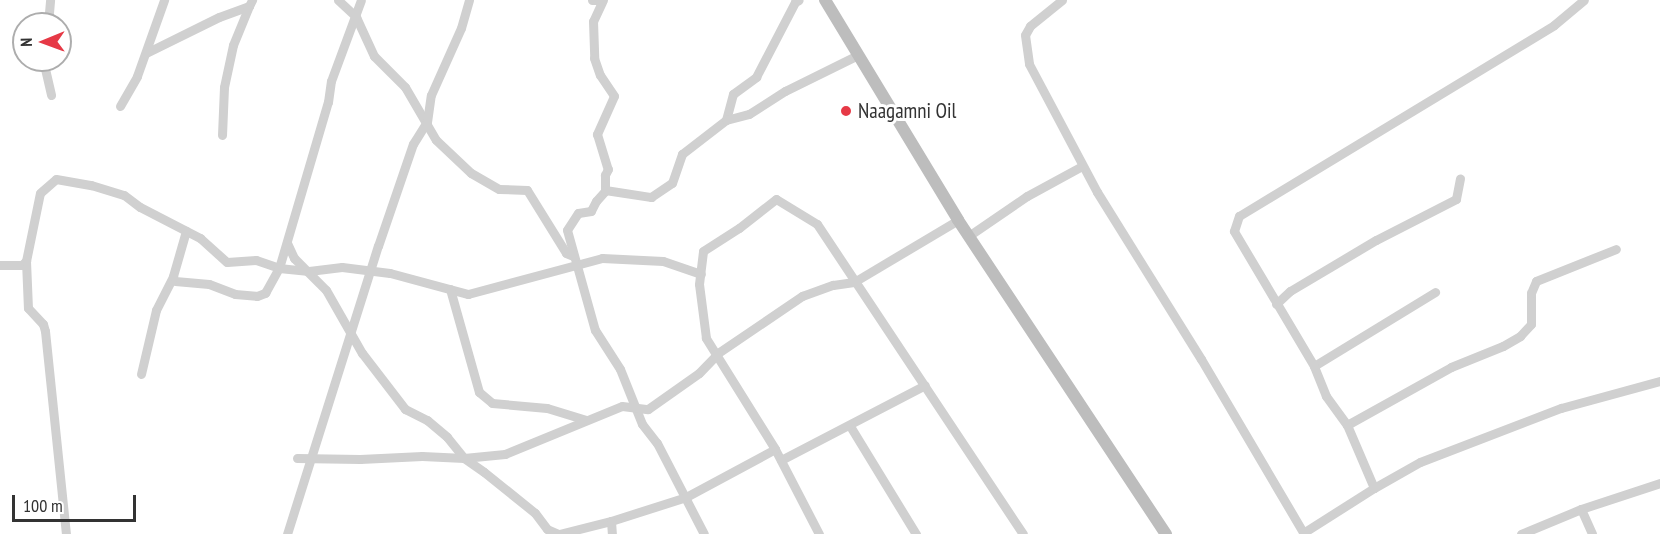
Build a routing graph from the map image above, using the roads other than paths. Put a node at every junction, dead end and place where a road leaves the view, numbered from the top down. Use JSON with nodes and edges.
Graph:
{"nodes":[{"id":1,"x":164,"y":0,"type":"edge"},
{"id":2,"x":338,"y":0,"type":"edge"},
{"id":3,"x":361,"y":0,"type":"edge"},
{"id":4,"x":469,"y":0,"type":"edge"},
{"id":5,"x":592,"y":0,"type":"edge"},
{"id":6,"x":799,"y":0,"type":"edge"},
{"id":7,"x":825,"y":0,"type":"edge"},
{"id":8,"x":1062,"y":0,"type":"edge"},
{"id":9,"x":1584,"y":0,"type":"edge"},
{"id":10,"x":602,"y":1,"type":"edge"},
{"id":11,"x":251,"y":3,"type":"edge"},
{"id":12,"x":356,"y":17,"type":"junction"},
{"id":13,"x":146,"y":53,"type":"junction"},
{"id":14,"x":858,"y":55,"type":"junction"},
{"id":15,"x":46,"y":72,"type":"edge"},
{"id":16,"x":51,"y":95,"type":"dead end"},
{"id":17,"x":120,"y":106,"type":"dead end"},
{"id":18,"x":726,"y":120,"type":"junction"},
{"id":19,"x":427,"y":122,"type":"junction"},
{"id":20,"x":222,"y":135,"type":"dead end"},
{"id":21,"x":1082,"y":166,"type":"junction"},
{"id":22,"x":1460,"y":178,"type":"dead end"},
{"id":23,"x":605,"y":190,"type":"junction"},
{"id":24,"x":958,"y":220,"type":"junction"},
{"id":25,"x":186,"y":231,"type":"junction"},
{"id":26,"x":969,"y":235,"type":"junction"},
{"id":27,"x":286,"y":243,"type":"junction"},
{"id":28,"x":1616,"y":249,"type":"dead end"},
{"id":29,"x":573,"y":256,"type":"junction"},
{"id":30,"x":26,"y":261,"type":"junction"},
{"id":31,"x":0,"y":265,"type":"edge"},
{"id":32,"x":576,"y":267,"type":"junction"},
{"id":33,"x":279,"y":268,"type":"junction"},
{"id":34,"x":370,"y":270,"type":"junction"},
{"id":35,"x":309,"y":271,"type":"junction"},
{"id":36,"x":700,"y":274,"type":"junction"},
{"id":37,"x":175,"y":281,"type":"dead end"},
{"id":38,"x":854,"y":282,"type":"junction"},
{"id":39,"x":450,"y":289,"type":"junction"},
{"id":40,"x":1435,"y":292,"type":"dead end"},
{"id":41,"x":1276,"y":304,"type":"junction"},
{"id":42,"x":352,"y":332,"type":"junction"},
{"id":43,"x":718,"y":353,"type":"junction"},
{"id":44,"x":1314,"y":366,"type":"junction"},
{"id":45,"x":141,"y":374,"type":"dead end"},
{"id":46,"x":1660,"y":381,"type":"edge"},
{"id":47,"x":925,"y":385,"type":"junction"},
{"id":48,"x":634,"y":406,"type":"junction"},
{"id":49,"x":586,"y":420,"type":"junction"},
{"id":50,"x":1347,"y":425,"type":"junction"},
{"id":51,"x":850,"y":426,"type":"junction"},
{"id":52,"x":776,"y":449,"type":"junction"},
{"id":53,"x":311,"y":457,"type":"junction"},
{"id":54,"x":297,"y":458,"type":"dead end"},
{"id":55,"x":464,"y":458,"type":"junction"},
{"id":56,"x":781,"y":460,"type":"junction"},
{"id":57,"x":1660,"y":483,"type":"edge"},
{"id":58,"x":1374,"y":488,"type":"junction"},
{"id":59,"x":686,"y":497,"type":"junction"},
{"id":60,"x":1581,"y":509,"type":"junction"},
{"id":61,"x":611,"y":521,"type":"junction"},
{"id":62,"x":704,"y":532,"type":"edge"},
{"id":63,"x":562,"y":533,"type":"edge"},
{"id":64,"x":1303,"y":533,"type":"edge"},
{"id":65,"x":66,"y":534,"type":"edge"},
{"id":66,"x":287,"y":534,"type":"edge"},
{"id":67,"x":612,"y":534,"type":"edge"},
{"id":68,"x":819,"y":534,"type":"edge"},
{"id":69,"x":916,"y":534,"type":"edge"},
{"id":70,"x":1023,"y":534,"type":"edge"},
{"id":71,"x":1166,"y":534,"type":"edge"},
{"id":72,"x":1521,"y":534,"type":"edge"},
{"id":73,"x":1592,"y":534,"type":"edge"}],
"edges":[{"from":1,"to":13,"type":"street"},
{"from":2,"to":12,"type":"street"},
{"from":3,"to":12,"type":"street"},
{"from":4,"to":19,"type":"street"},
{"from":5,"to":10,"type":"street"},
{"from":6,"to":18,"type":"street"},
{"from":7,"to":14,"type":"main road"},
{"from":8,"to":21,"type":"street"},
{"from":9,"to":41,"type":"street"},
{"from":10,"to":23,"type":"street"},
{"from":11,"to":13,"type":"street"},
{"from":11,"to":20,"type":"street"},
{"from":12,"to":19,"type":"street"},
{"from":12,"to":27,"type":"street"},
{"from":13,"to":17,"type":"street"},
{"from":14,"to":18,"type":"street"},
{"from":14,"to":24,"type":"main road"},
{"from":15,"to":16,"type":"street"},
{"from":18,"to":23,"type":"street"},
{"from":19,"to":29,"type":"street"},
{"from":19,"to":34,"type":"street"},
{"from":21,"to":26,"type":"street"},
{"from":21,"to":64,"type":"street"},
{"from":22,"to":41,"type":"street"},
{"from":23,"to":29,"type":"street"},
{"from":24,"to":26,"type":"main road"},
{"from":24,"to":38,"type":"street"},
{"from":25,"to":30,"type":"street"},
{"from":25,"to":33,"type":"street"},
{"from":25,"to":45,"type":"street"},
{"from":26,"to":71,"type":"main road"},
{"from":27,"to":33,"type":"street"},
{"from":27,"to":35,"type":"street"},
{"from":28,"to":50,"type":"street"},
{"from":29,"to":32,"type":"street"},
{"from":30,"to":31,"type":"street"},
{"from":30,"to":65,"type":"street"},
{"from":32,"to":36,"type":"street"},
{"from":32,"to":39,"type":"street"},
{"from":32,"to":48,"type":"street"},
{"from":33,"to":35,"type":"street"},
{"from":33,"to":37,"type":"street"},
{"from":34,"to":35,"type":"street"},
{"from":34,"to":39,"type":"street"},
{"from":34,"to":42,"type":"street"},
{"from":35,"to":42,"type":"street"},
{"from":36,"to":38,"type":"street"},
{"from":36,"to":43,"type":"street"},
{"from":38,"to":43,"type":"street"},
{"from":38,"to":47,"type":"street"},
{"from":39,"to":49,"type":"street"},
{"from":40,"to":44,"type":"street"},
{"from":41,"to":44,"type":"street"},
{"from":42,"to":53,"type":"street"},
{"from":42,"to":55,"type":"street"},
{"from":43,"to":48,"type":"street"},
{"from":43,"to":52,"type":"street"},
{"from":44,"to":50,"type":"street"},
{"from":46,"to":58,"type":"street"},
{"from":47,"to":51,"type":"street"},
{"from":47,"to":70,"type":"street"},
{"from":48,"to":49,"type":"street"},
{"from":48,"to":59,"type":"street"},
{"from":49,"to":55,"type":"street"},
{"from":50,"to":58,"type":"street"},
{"from":51,"to":56,"type":"street"},
{"from":51,"to":69,"type":"street"},
{"from":52,"to":56,"type":"street"},
{"from":52,"to":59,"type":"street"},
{"from":53,"to":54,"type":"street"},
{"from":53,"to":55,"type":"street"},
{"from":53,"to":66,"type":"street"},
{"from":55,"to":63,"type":"street"},
{"from":56,"to":68,"type":"street"},
{"from":57,"to":60,"type":"street"},
{"from":58,"to":64,"type":"street"},
{"from":59,"to":61,"type":"street"},
{"from":59,"to":62,"type":"street"},
{"from":60,"to":72,"type":"street"},
{"from":60,"to":73,"type":"street"},
{"from":61,"to":63,"type":"street"},
{"from":61,"to":67,"type":"street"}]}
